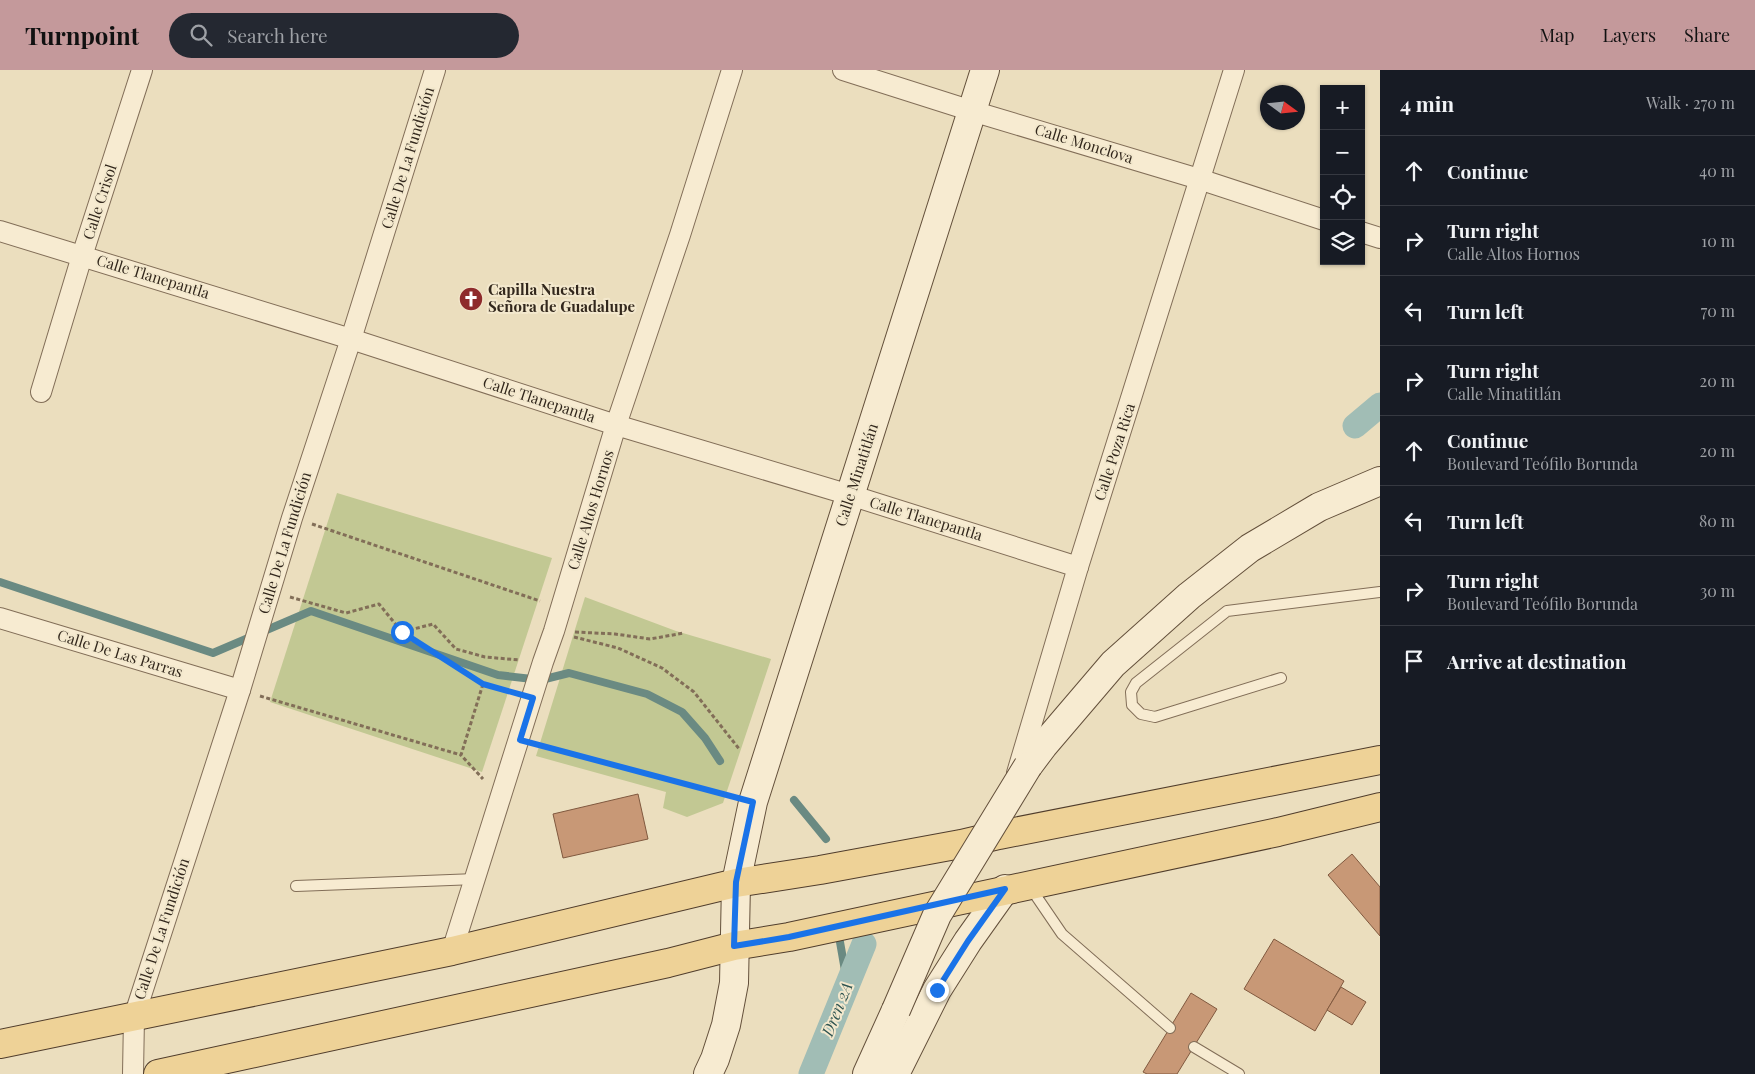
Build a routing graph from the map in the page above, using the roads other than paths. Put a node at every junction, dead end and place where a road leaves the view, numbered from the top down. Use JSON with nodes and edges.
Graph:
{"nodes":[{"id":1,"x":142,"y":70,"type":"edge"},
{"id":2,"x":435,"y":70,"type":"edge"},
{"id":3,"x":732,"y":70,"type":"edge"},
{"id":4,"x":843,"y":70,"type":"edge"},
{"id":5,"x":985,"y":70,"type":"edge"},
{"id":6,"x":1234,"y":70,"type":"edge"},
{"id":7,"x":972,"y":111,"type":"junction"},
{"id":8,"x":1199,"y":179,"type":"junction"},
{"id":9,"x":1320,"y":219,"type":"edge"},
{"id":10,"x":0,"y":231,"type":"edge"},
{"id":11,"x":1365,"y":233,"type":"edge"},
{"id":12,"x":1380,"y":238,"type":"edge"},
{"id":13,"x":82,"y":256,"type":"junction"},
{"id":14,"x":352,"y":339,"type":"junction"},
{"id":15,"x":41,"y":392,"type":"dead end"},
{"id":16,"x":616,"y":425,"type":"junction"},
{"id":17,"x":1380,"y":481,"type":"edge"},
{"id":18,"x":850,"y":495,"type":"junction"},
{"id":19,"x":1078,"y":567,"type":"junction"},
{"id":20,"x":1380,"y":592,"type":"edge"},
{"id":21,"x":0,"y":618,"type":"edge"},
{"id":22,"x":1282,"y":678,"type":"dead end"},
{"id":23,"x":240,"y":690,"type":"junction"},
{"id":24,"x":1380,"y":760,"type":"edge"},
{"id":25,"x":1377,"y":809,"type":"edge"},
{"id":26,"x":999,"y":835,"type":"junction"},
{"id":27,"x":476,"y":879,"type":"junction"},
{"id":28,"x":736,"y":882,"type":"junction"},
{"id":29,"x":296,"y":886,"type":"dead end"},
{"id":30,"x":1016,"y":887,"type":"junction"},
{"id":31,"x":734,"y":946,"type":"junction"},
{"id":32,"x":452,"y":951,"type":"junction"},
{"id":33,"x":134,"y":1017,"type":"junction"},
{"id":34,"x":1170,"y":1028,"type":"dead end"},
{"id":35,"x":0,"y":1044,"type":"edge"},
{"id":36,"x":1194,"y":1046,"type":"dead end"},
{"id":37,"x":133,"y":1074,"type":"edge"},
{"id":38,"x":158,"y":1074,"type":"edge"},
{"id":39,"x":708,"y":1074,"type":"edge"},
{"id":40,"x":867,"y":1074,"type":"edge"},
{"id":41,"x":895,"y":1074,"type":"edge"},
{"id":42,"x":1239,"y":1074,"type":"edge"}],
"edges":[{"from":1,"to":13,"type":"street","name":"Calle Crisol"},
{"from":2,"to":14,"type":"street","name":"Calle De La Fundición"},
{"from":3,"to":16,"type":"street","name":"Calle Altos Hornos"},
{"from":4,"to":7,"type":"street","name":"Calle Monclova"},
{"from":5,"to":7,"type":"main road","name":"Calle Minatitlán"},
{"from":6,"to":8,"type":"street","name":"Calle Poza Rica"},
{"from":7,"to":8,"type":"street","name":"Calle Monclova"},
{"from":7,"to":18,"type":"main road","name":"Calle Minatitlán"},
{"from":8,"to":9,"type":"street","name":"Calle Monclova"},
{"from":8,"to":19,"type":"street","name":"Calle Poza Rica"},
{"from":10,"to":13,"type":"street","name":"Calle Tlanepantla"},
{"from":11,"to":12,"type":"street"},
{"from":13,"to":14,"type":"street","name":"Calle Tlanepantla"},
{"from":13,"to":15,"type":"street","name":"Calle Crisol"},
{"from":14,"to":16,"type":"street","name":"Calle Tlanepantla"},
{"from":14,"to":23,"type":"street","name":"Calle De La Fundición"},
{"from":16,"to":18,"type":"street","name":"Calle Tlanepantla"},
{"from":16,"to":27,"type":"street","name":"Calle Altos Hornos"},
{"from":17,"to":40,"type":"main road","bridge":true},
{"from":18,"to":19,"type":"street","name":"Calle Tlanepantla"},
{"from":18,"to":28,"type":"main road","name":"Calle Minatitlán"},
{"from":19,"to":26,"type":"street","name":"Calle Poza Rica"},
{"from":20,"to":22,"type":"lane"},
{"from":21,"to":23,"type":"street","name":"Calle De Las Parras"},
{"from":23,"to":33,"type":"street","name":"Calle De La Fundición"},
{"from":24,"to":26,"type":"main road"},
{"from":25,"to":30,"type":"main road"},
{"from":26,"to":28,"type":"main road"},
{"from":27,"to":29,"type":"lane"},
{"from":27,"to":32,"type":"street","name":"Calle Altos Hornos"},
{"from":28,"to":31,"type":"main road","name":"Calle Minatitlán"},
{"from":28,"to":32,"type":"main road"},
{"from":30,"to":31,"type":"main road"},
{"from":30,"to":34,"type":"lane"},
{"from":30,"to":41,"type":"main road"},
{"from":31,"to":38,"type":"main road"},
{"from":31,"to":39,"type":"main road","name":"Calle Minatitlán"},
{"from":32,"to":33,"type":"main road"},
{"from":33,"to":35,"type":"main road"},
{"from":33,"to":37,"type":"street","name":"Calle De La Fundición"},
{"from":36,"to":42,"type":"lane"}]}
